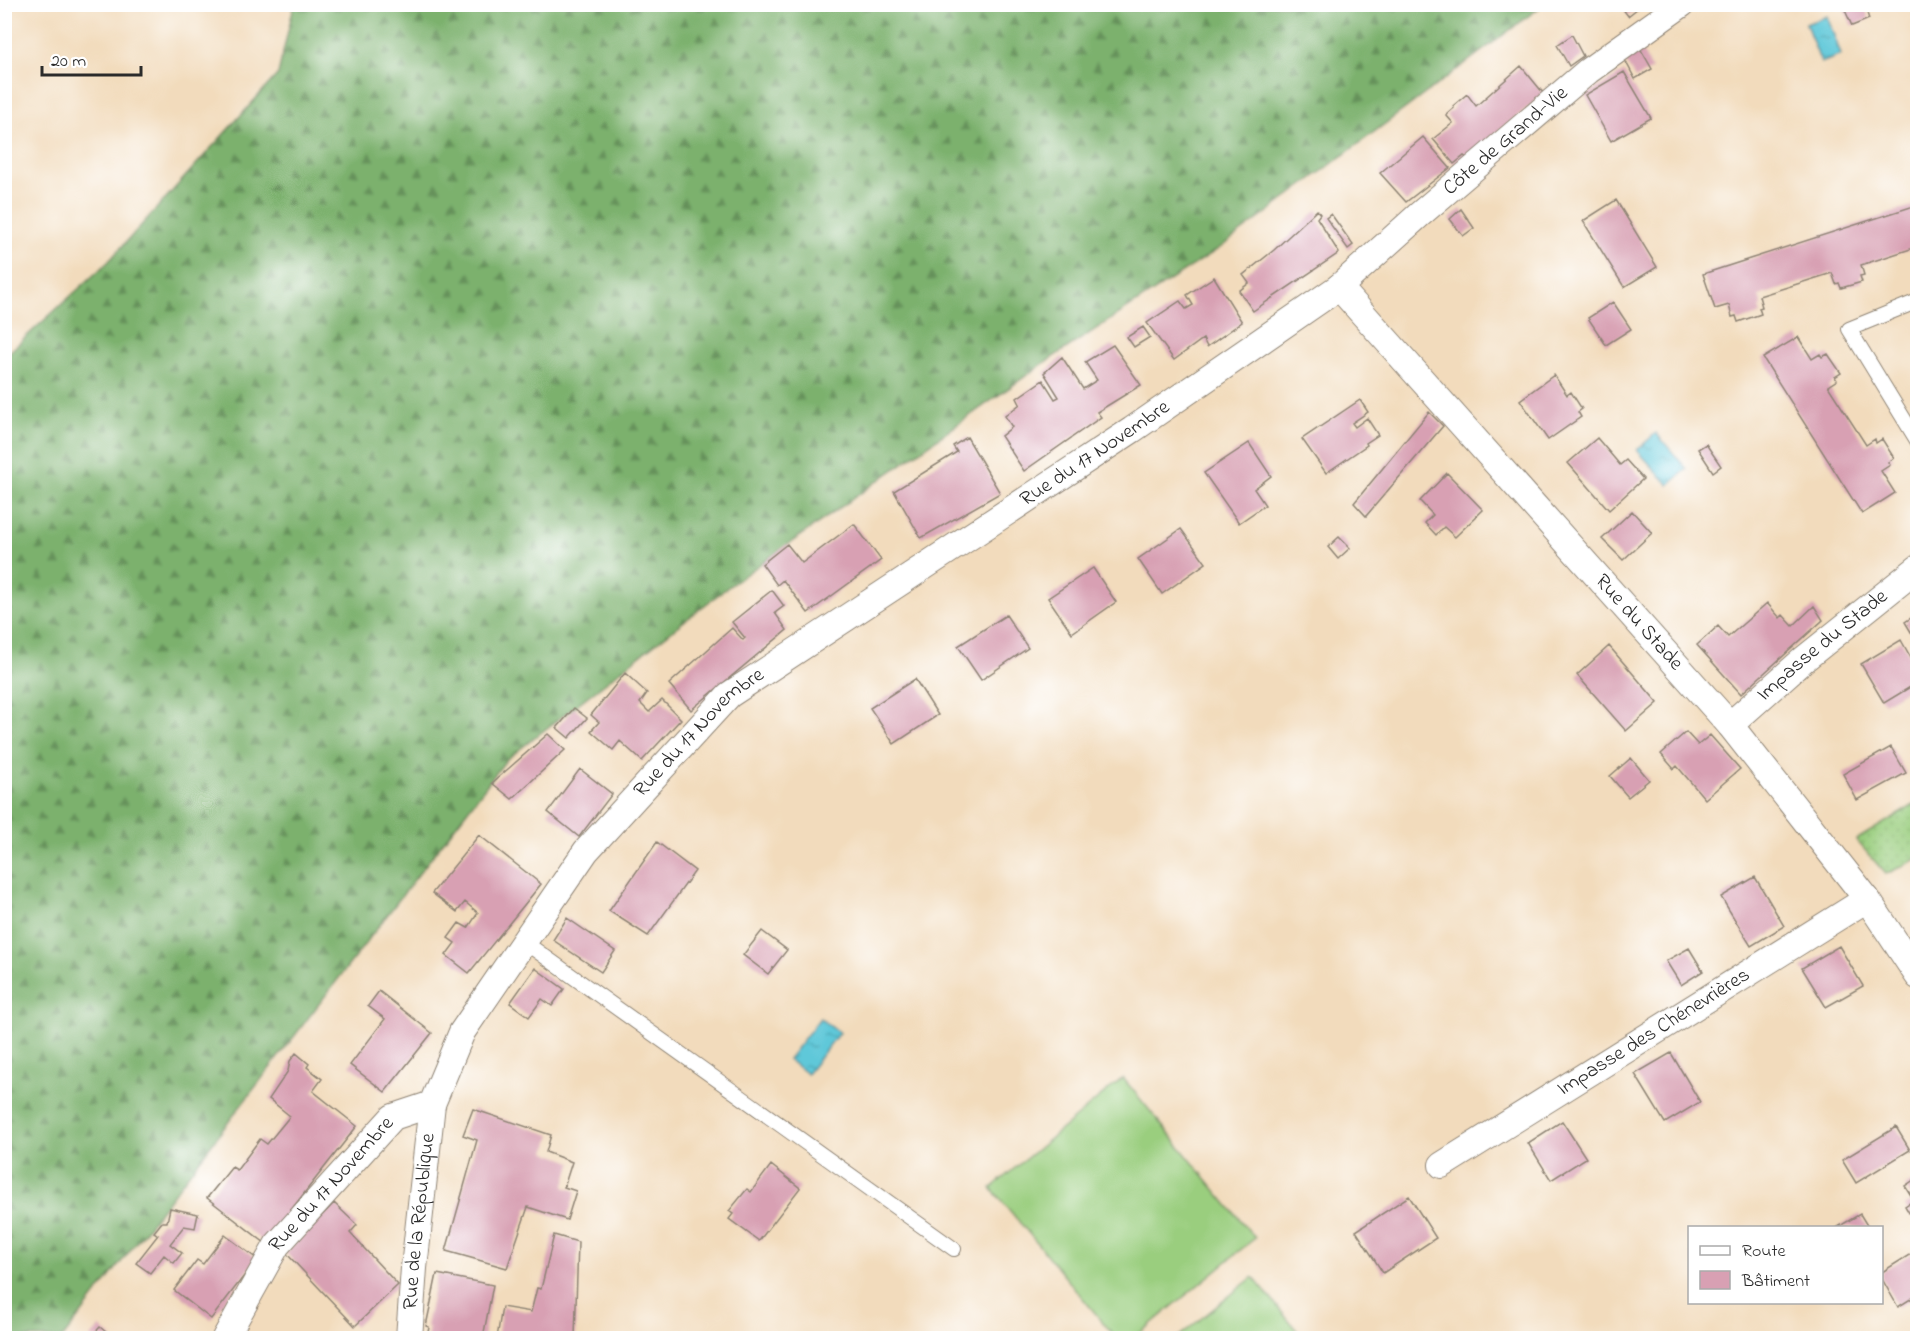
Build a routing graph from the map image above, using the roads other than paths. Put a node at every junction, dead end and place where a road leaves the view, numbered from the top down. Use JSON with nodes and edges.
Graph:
{"nodes":[{"id":1,"x":1682,"y":4,"type":"edge"},
{"id":2,"x":1339,"y":287,"type":"junction"},
{"id":3,"x":1917,"y":301,"type":"edge"},
{"id":4,"x":1917,"y":442,"type":"edge"},
{"id":5,"x":1917,"y":568,"type":"edge"},
{"id":6,"x":1730,"y":725,"type":"junction"},
{"id":7,"x":1868,"y":899,"type":"junction"},
{"id":8,"x":523,"y":941,"type":"junction"},
{"id":9,"x":1917,"y":976,"type":"edge"},
{"id":10,"x":432,"y":1104,"type":"junction"},
{"id":11,"x":1442,"y":1165,"type":"dead end"},
{"id":12,"x":954,"y":1249,"type":"dead end"},
{"id":13,"x":225,"y":1338,"type":"edge"},
{"id":14,"x":409,"y":1338,"type":"edge"}],
"edges":[{"from":1,"to":2,"type":"street","name":"Côte de Grand-Vie"},
{"from":2,"to":6,"type":"street","name":"Rue du Stade"},
{"from":2,"to":8,"type":"street","name":"Rue du 17 Novembre"},
{"from":3,"to":4,"type":"lane"},
{"from":5,"to":6,"type":"street","name":"Impasse du Stade"},
{"from":6,"to":7,"type":"street","name":"Rue du Stade"},
{"from":7,"to":9,"type":"street","name":"Rue du Stade"},
{"from":7,"to":11,"type":"street","name":"Impasse des Chénevrières"},
{"from":8,"to":10,"type":"street","name":"Rue du 17 Novembre"},
{"from":8,"to":12,"type":"lane"},
{"from":10,"to":13,"type":"street","name":"Rue du 17 Novembre"},
{"from":10,"to":14,"type":"street","name":"Rue de la République"}]}
